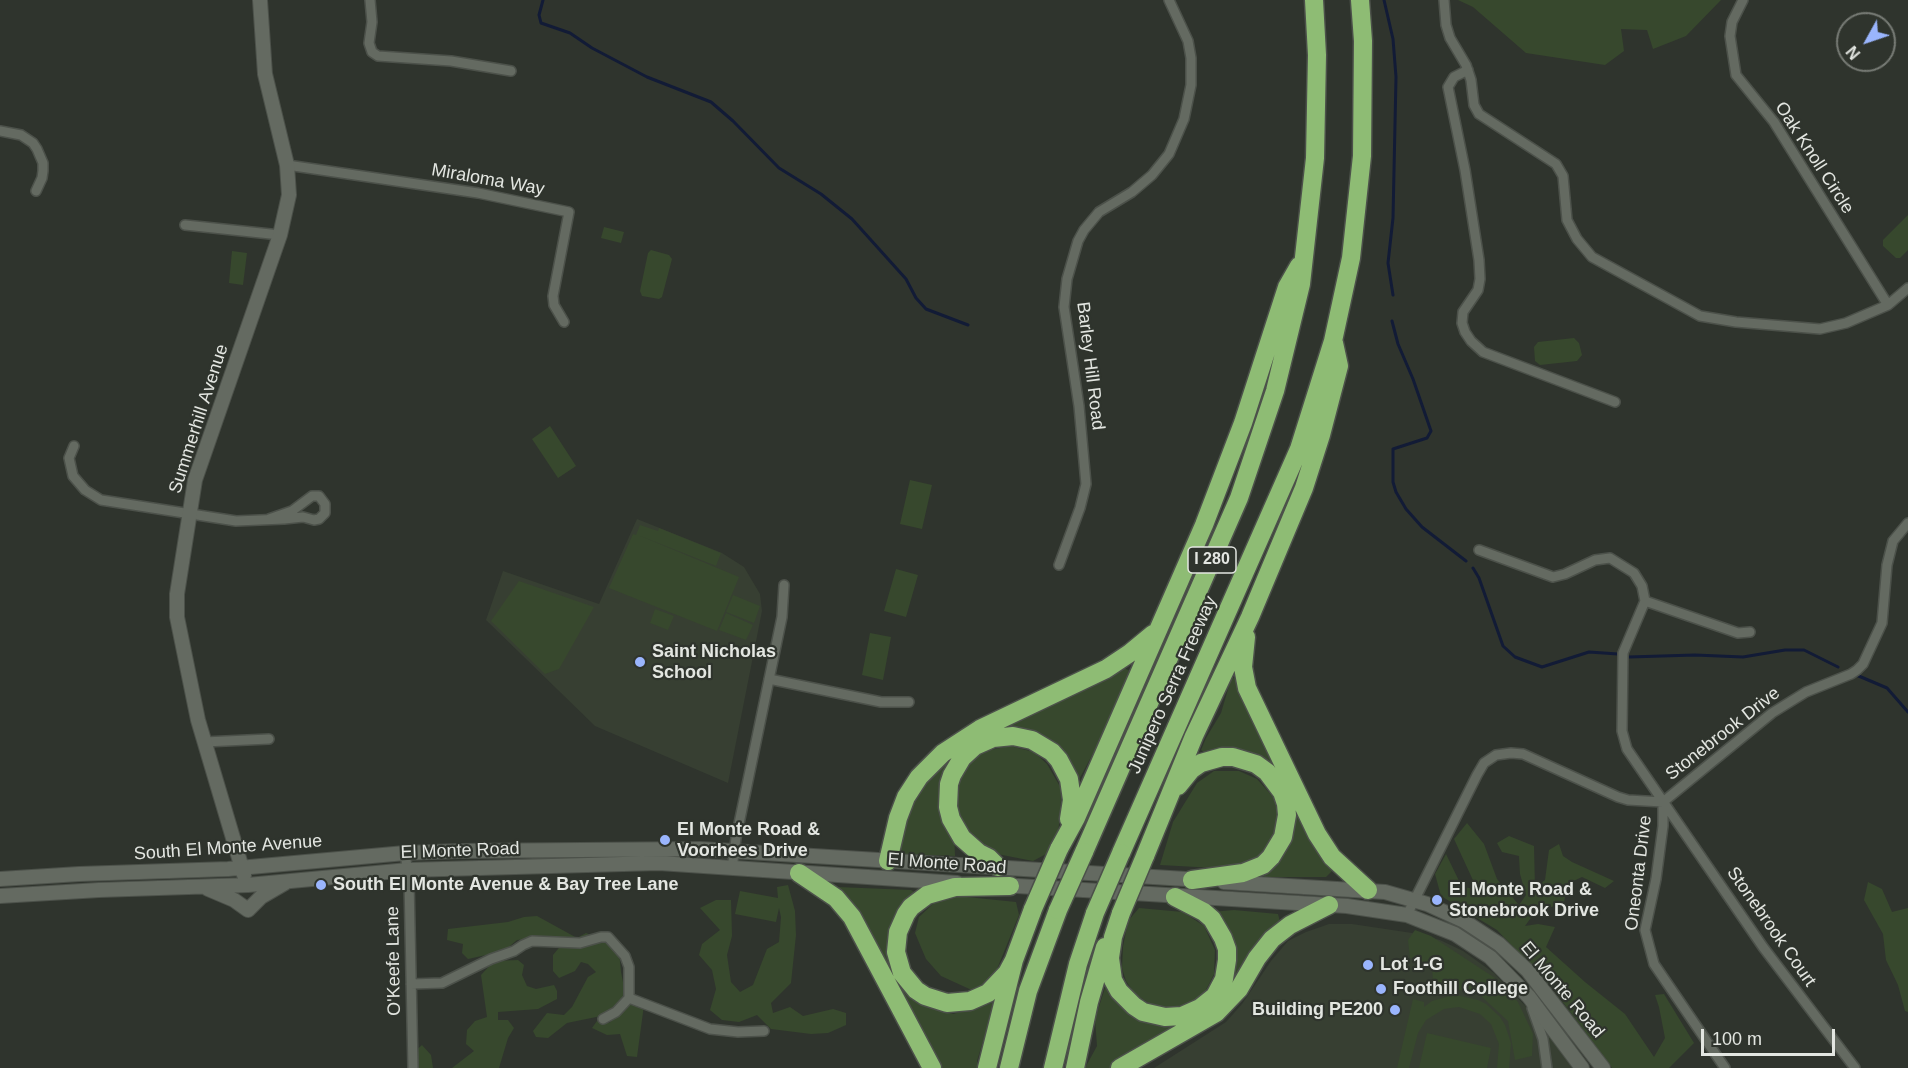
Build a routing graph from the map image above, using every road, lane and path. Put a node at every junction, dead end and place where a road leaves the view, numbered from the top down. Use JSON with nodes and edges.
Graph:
{"nodes":[{"id":1,"x":260,"y":0,"type":"edge"},
{"id":2,"x":370,"y":0,"type":"edge"},
{"id":3,"x":1169,"y":0,"type":"edge"},
{"id":4,"x":1314,"y":0,"type":"edge"},
{"id":5,"x":1359,"y":0,"type":"edge"},
{"id":6,"x":1444,"y":0,"type":"edge"},
{"id":7,"x":1743,"y":0,"type":"edge"},
{"id":8,"x":1468,"y":70,"type":"junction"},
{"id":9,"x":511,"y":71,"type":"dead end"},
{"id":10,"x":0,"y":131,"type":"edge"},
{"id":11,"x":287,"y":165,"type":"junction"},
{"id":12,"x":36,"y":191,"type":"dead end"},
{"id":13,"x":185,"y":225,"type":"dead end"},
{"id":14,"x":280,"y":235,"type":"junction"},
{"id":15,"x":1305,"y":257,"type":"junction"},
{"id":16,"x":1908,"y":288,"type":"edge"},
{"id":17,"x":1888,"y":305,"type":"junction"},
{"id":18,"x":564,"y":322,"type":"dead end"},
{"id":19,"x":1333,"y":341,"type":"junction"},
{"id":20,"x":1615,"y":402,"type":"dead end"},
{"id":21,"x":74,"y":446,"type":"dead end"},
{"id":22,"x":189,"y":513,"type":"junction"},
{"id":23,"x":268,"y":519,"type":"junction"},
{"id":24,"x":1908,"y":523,"type":"edge"},
{"id":25,"x":1479,"y":550,"type":"dead end"},
{"id":26,"x":1059,"y":565,"type":"dead end"},
{"id":27,"x":784,"y":585,"type":"dead end"},
{"id":28,"x":1645,"y":601,"type":"junction"},
{"id":29,"x":1250,"y":617,"type":"junction"},
{"id":30,"x":1157,"y":632,"type":"junction"},
{"id":31,"x":1750,"y":632,"type":"dead end"},
{"id":32,"x":769,"y":679,"type":"junction"},
{"id":33,"x":909,"y":702,"type":"dead end"},
{"id":34,"x":269,"y":739,"type":"dead end"},
{"id":35,"x":204,"y":742,"type":"junction"},
{"id":36,"x":1663,"y":802,"type":"junction"},
{"id":37,"x":1159,"y":822,"type":"junction"},
{"id":38,"x":1059,"y":849,"type":"junction"},
{"id":39,"x":459,"y":851,"type":"joint"},
{"id":40,"x":734,"y":851,"type":"junction"},
{"id":41,"x":405,"y":853,"type":"junction"},
{"id":42,"x":888,"y":861,"type":"junction"},
{"id":43,"x":241,"y":867,"type":"junction"},
{"id":44,"x":998,"y":867,"type":"junction"},
{"id":45,"x":732,"y":869,"type":"junction"},
{"id":46,"x":408,"y":870,"type":"junction"},
{"id":47,"x":799,"y":873,"type":"junction"},
{"id":48,"x":0,"y":879,"type":"edge"},
{"id":49,"x":1192,"y":880,"type":"junction"},
{"id":50,"x":288,"y":881,"type":"junction"},
{"id":51,"x":248,"y":885,"type":"junction"},
{"id":52,"x":1010,"y":886,"type":"junction"},
{"id":53,"x":204,"y":887,"type":"junction"},
{"id":54,"x":1368,"y":890,"type":"junction"},
{"id":55,"x":0,"y":896,"type":"edge"},
{"id":56,"x":1175,"y":897,"type":"junction"},
{"id":57,"x":1414,"y":900,"type":"junction"},
{"id":58,"x":1329,"y":905,"type":"junction"},
{"id":59,"x":1121,"y":913,"type":"junction"},
{"id":60,"x":1407,"y":915,"type":"junction"},
{"id":61,"x":1014,"y":960,"type":"junction"},
{"id":62,"x":1510,"y":976,"type":"junction"},
{"id":63,"x":411,"y":984,"type":"junction"},
{"id":64,"x":629,"y":998,"type":"junction"},
{"id":65,"x":603,"y":1019,"type":"dead end"},
{"id":66,"x":764,"y":1031,"type":"dead end"},
{"id":67,"x":1589,"y":1051,"type":"junction"},
{"id":68,"x":1576,"y":1066,"type":"edge"},
{"id":69,"x":412,"y":1068,"type":"edge"},
{"id":70,"x":932,"y":1068,"type":"edge"},
{"id":71,"x":987,"y":1068,"type":"edge"},
{"id":72,"x":1009,"y":1068,"type":"edge"},
{"id":73,"x":1053,"y":1068,"type":"edge"},
{"id":74,"x":1075,"y":1068,"type":"edge"},
{"id":75,"x":1120,"y":1068,"type":"edge"},
{"id":76,"x":1547,"y":1068,"type":"edge"},
{"id":77,"x":1603,"y":1068,"type":"edge"},
{"id":78,"x":1725,"y":1068,"type":"edge"},
{"id":79,"x":1855,"y":1068,"type":"edge"}],
"edges":[{"from":1,"to":11,"type":"main road","name":"Summerhill Avenue"},
{"from":2,"to":9,"type":"street"},
{"from":3,"to":26,"type":"street","name":"Barley Hill Road"},
{"from":4,"to":15,"type":"highway","name":"Junipero Serra Freeway","number":"I 280"},
{"from":5,"to":19,"type":"highway","name":"Junipero Serra Freeway","number":"I 280"},
{"from":6,"to":8,"type":"street"},
{"from":7,"to":17,"type":"street","name":"Oak Knoll Circle"},
{"from":8,"to":17,"type":"street"},
{"from":8,"to":20,"type":"street"},
{"from":10,"to":12,"type":"street"},
{"from":11,"to":14,"type":"main road","name":"Summerhill Avenue"},
{"from":11,"to":18,"type":"street","name":"Miraloma Way"},
{"from":13,"to":14,"type":"street"},
{"from":14,"to":22,"type":"main road","name":"Summerhill Avenue"},
{"from":15,"to":30,"type":"highway"},
{"from":15,"to":72,"type":"highway","name":"Junipero Serra Freeway","number":"I 280","bridge":true},
{"from":16,"to":17,"type":"street"},
{"from":19,"to":29,"type":"highway"},
{"from":19,"to":73,"type":"highway","name":"Junipero Serra Freeway","number":"I 280","bridge":true},
{"from":21,"to":22,"type":"street"},
{"from":22,"to":23,"type":"street"},
{"from":22,"to":35,"type":"main road","name":"Summerhill Avenue"},
{"from":23,"to":23,"type":"street"},
{"from":24,"to":36,"type":"street","name":"Stonebrook Drive"},
{"from":25,"to":28,"type":"street"},
{"from":27,"to":32,"type":"street"},
{"from":28,"to":31,"type":"street"},
{"from":28,"to":36,"type":"street","name":"Stonebrook Court"},
{"from":29,"to":37,"type":"highway"},
{"from":29,"to":54,"type":"highway"},
{"from":30,"to":38,"type":"highway"},
{"from":30,"to":42,"type":"highway"},
{"from":32,"to":33,"type":"street"},
{"from":32,"to":40,"type":"street"},
{"from":34,"to":35,"type":"street"},
{"from":35,"to":43,"type":"main road","name":"Summerhill Avenue"},
{"from":36,"to":57,"type":"street","name":"Stonebrook Drive"},
{"from":36,"to":78,"type":"street","name":"Oneonta Drive"},
{"from":36,"to":79,"type":"street","name":"Stonebrook Court"},
{"from":37,"to":49,"type":"highway"},
{"from":37,"to":59,"type":"highway","bridge":true},
{"from":38,"to":44,"type":"highway"},
{"from":38,"to":61,"type":"highway","bridge":true},
{"from":39,"to":40,"type":"main road","name":"El Monte Road"},
{"from":39,"to":41,"type":"main road","name":"South El Monte Avenue"},
{"from":40,"to":42,"type":"main road","name":"El Monte Road"},
{"from":40,"to":45,"type":"street"},
{"from":41,"to":43,"type":"main road","name":"South El Monte Avenue"},
{"from":41,"to":46,"type":"street","name":"O'Keefe Lane"},
{"from":42,"to":44,"type":"main road","name":"El Monte Road"},
{"from":43,"to":48,"type":"main road","name":"South El Monte Avenue"},
{"from":43,"to":51,"type":"main road","name":"Summerhill Avenue"},
{"from":44,"to":49,"type":"main road","name":"El Monte Road"},
{"from":45,"to":46,"type":"main road","name":"El Monte Road"},
{"from":45,"to":47,"type":"main road","name":"El Monte Road"},
{"from":46,"to":50,"type":"main road","name":"El Monte Road"},
{"from":46,"to":63,"type":"street","name":"O'Keefe Lane"},
{"from":47,"to":52,"type":"main road","name":"El Monte Road"},
{"from":47,"to":70,"type":"highway"},
{"from":49,"to":54,"type":"main road","name":"El Monte Road"},
{"from":50,"to":51,"type":"main road","name":"El Monte Road"},
{"from":50,"to":53,"type":"main road"},
{"from":51,"to":53,"type":"main road","name":"South El Monte Avenue"},
{"from":52,"to":56,"type":"main road","name":"El Monte Road"},
{"from":52,"to":61,"type":"highway"},
{"from":53,"to":55,"type":"main road","name":"South El Monte Avenue"},
{"from":54,"to":57,"type":"main road","name":"El Monte Road"},
{"from":56,"to":58,"type":"main road","name":"El Monte Road"},
{"from":56,"to":59,"type":"highway"},
{"from":57,"to":60,"type":"street","name":"Stonebrook Drive"},
{"from":57,"to":67,"type":"main road","name":"El Monte Road"},
{"from":58,"to":60,"type":"main road","name":"El Monte Road"},
{"from":58,"to":75,"type":"highway"},
{"from":59,"to":74,"type":"highway"},
{"from":60,"to":62,"type":"main road","name":"El Monte Road"},
{"from":61,"to":71,"type":"highway"},
{"from":62,"to":68,"type":"main road","name":"El Monte Road"},
{"from":62,"to":76,"type":"street"},
{"from":63,"to":64,"type":"street"},
{"from":63,"to":69,"type":"street","name":"O'Keefe Lane"},
{"from":64,"to":65,"type":"street"},
{"from":64,"to":66,"type":"street"},
{"from":67,"to":68,"type":"street"},
{"from":67,"to":77,"type":"main road","name":"El Monte Road"}]}
